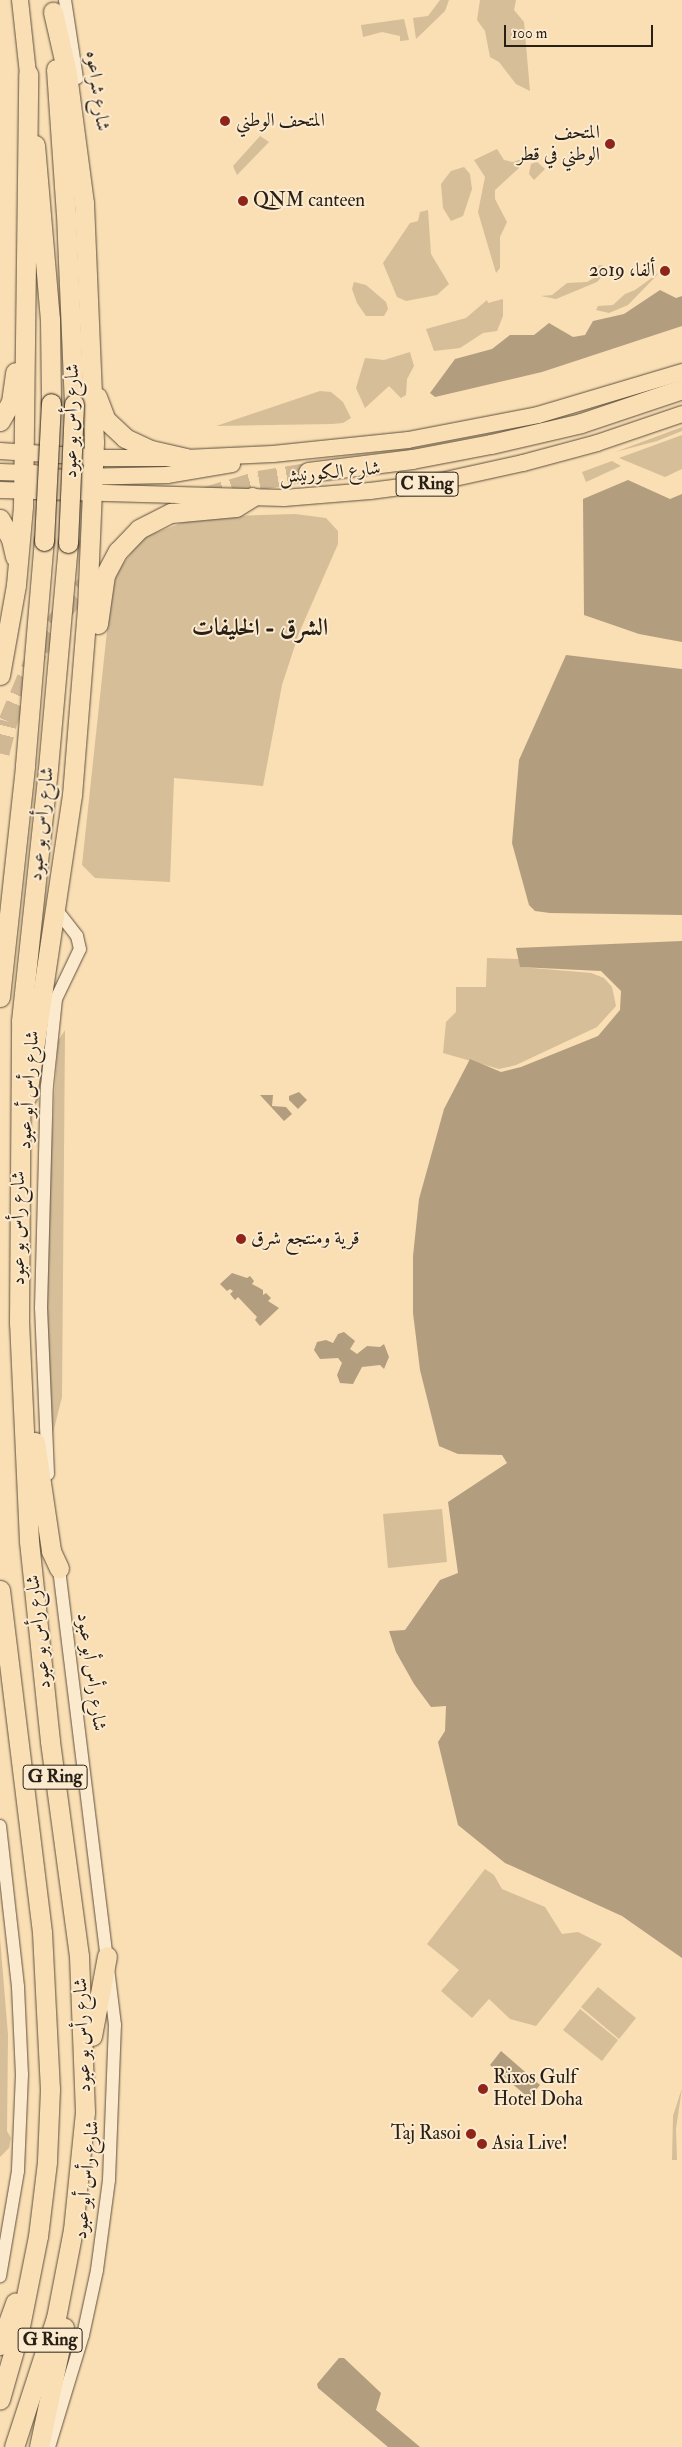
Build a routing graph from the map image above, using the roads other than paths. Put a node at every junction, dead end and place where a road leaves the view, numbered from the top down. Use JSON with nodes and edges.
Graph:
{"nodes":[{"id":1,"x":20,"y":0,"type":"edge"},
{"id":2,"x":56,"y":4,"type":"edge"},
{"id":3,"x":28,"y":74,"type":"junction"},
{"id":4,"x":26,"y":234,"type":"junction"},
{"id":5,"x":682,"y":372,"type":"edge"},
{"id":6,"x":92,"y":374,"type":"junction"},
{"id":7,"x":682,"y":389,"type":"edge"},
{"id":8,"x":682,"y":414,"type":"edge"},
{"id":9,"x":0,"y":421,"type":"edge"},
{"id":10,"x":0,"y":451,"type":"edge"},
{"id":11,"x":25,"y":453,"type":"junction"},
{"id":12,"x":274,"y":454,"type":"junction"},
{"id":13,"x":94,"y":457,"type":"junction"},
{"id":14,"x":186,"y":458,"type":"junction"},
{"id":15,"x":0,"y":472,"type":"edge"},
{"id":16,"x":308,"y":472,"type":"tunnel mouth"},
{"id":17,"x":24,"y":482,"type":"junction"},
{"id":18,"x":93,"y":486,"type":"junction"},
{"id":19,"x":0,"y":490,"type":"edge"},
{"id":20,"x":252,"y":497,"type":"junction"},
{"id":21,"x":0,"y":519,"type":"edge"},
{"id":22,"x":13,"y":605,"type":"junction"},
{"id":23,"x":0,"y":675,"type":"edge"},
{"id":24,"x":72,"y":795,"type":"junction"},
{"id":25,"x":56,"y":909,"type":"junction"},
{"id":26,"x":0,"y":998,"type":"edge"},
{"id":27,"x":18,"y":1123,"type":"junction"},
{"id":28,"x":19,"y":1323,"type":"junction"},
{"id":29,"x":59,"y":1568,"type":"junction"},
{"id":30,"x":0,"y":1590,"type":"edge"},
{"id":31,"x":0,"y":1826,"type":"edge"},
{"id":32,"x":107,"y":1956,"type":"junction"},
{"id":33,"x":86,"y":2071,"type":"junction"},
{"id":34,"x":73,"y":2230,"type":"junction"},
{"id":35,"x":38,"y":2236,"type":"junction"},
{"id":36,"x":0,"y":2276,"type":"edge"},
{"id":37,"x":0,"y":2345,"type":"edge"},
{"id":38,"x":0,"y":2399,"type":"edge"},
{"id":39,"x":14,"y":2447,"type":"edge"},
{"id":40,"x":39,"y":2447,"type":"edge"},
{"id":41,"x":49,"y":2447,"type":"edge"}],
"edges":[{"from":1,"to":3,"type":"main road","name":"شارع رأس بو عبود"},
{"from":2,"to":6,"type":"highway"},
{"from":2,"to":27,"type":"highway","name":"شارع رأس بو عبود","bridge":true},
{"from":3,"to":4,"type":"highway"},
{"from":3,"to":26,"type":"highway","name":"شارع رأس بو عبود","bridge":true},
{"from":4,"to":9,"type":"highway"},
{"from":4,"to":11,"type":"highway"},
{"from":5,"to":12,"type":"main road","name":"شارع الكورنيش","number":"C Ring"},
{"from":6,"to":13,"type":"highway"},
{"from":6,"to":14,"type":"highway"},
{"from":7,"to":16,"type":"highway"},
{"from":8,"to":20,"type":"main road","name":"شارع الكورنيش","number":"C Ring"},
{"from":10,"to":11,"type":"main road","number":"C Ring"},
{"from":11,"to":13,"type":"main road","number":"C Ring"},
{"from":11,"to":17,"type":"highway"},
{"from":12,"to":14,"type":"main road","name":"شارع الكورنيش","number":"C Ring"},
{"from":12,"to":18,"type":"main road"},
{"from":13,"to":14,"type":"main road","name":"شارع الكورنيش","number":"C Ring"},
{"from":13,"to":17,"type":"main road"},
{"from":13,"to":18,"type":"highway"},
{"from":15,"to":17,"type":"main road"},
{"from":17,"to":18,"type":"main road","number":"C Ring"},
{"from":17,"to":19,"type":"main road","number":"C Ring"},
{"from":17,"to":22,"type":"highway"},
{"from":18,"to":20,"type":"main road","name":"شارع الكورنيش","number":"C Ring"},
{"from":18,"to":24,"type":"highway"},
{"from":20,"to":24,"type":"highway"},
{"from":21,"to":22,"type":"highway"},
{"from":22,"to":23,"type":"highway"},
{"from":24,"to":25,"type":"highway"},
{"from":25,"to":27,"type":"highway"},
{"from":25,"to":29,"type":"street","name":"شارع رأس أبو عبود"},
{"from":27,"to":28,"type":"highway","name":"شارع رأس بو عبود","number":"G Ring"},
{"from":28,"to":29,"type":"highway"},
{"from":28,"to":33,"type":"highway","name":"شارع رأس بو عبود","number":"G Ring"},
{"from":29,"to":32,"type":"street","name":"شارع رأس أبو عبود"},
{"from":30,"to":35,"type":"highway","name":"شارع رأس بو عبود","number":"G Ring"},
{"from":31,"to":36,"type":"street"},
{"from":32,"to":33,"type":"highway"},
{"from":32,"to":41,"type":"street","name":"شارع رأس أبو عبود"},
{"from":33,"to":34,"type":"highway","name":"شارع رأس بو عبود","number":"G Ring"},
{"from":34,"to":39,"type":"highway","name":"شارع رأس بو عبود","number":"G Ring"},
{"from":34,"to":40,"type":"highway"},
{"from":35,"to":37,"type":"highway"},
{"from":35,"to":38,"type":"highway","name":"شارع رأس بو عبود","number":"G Ring"}]}
